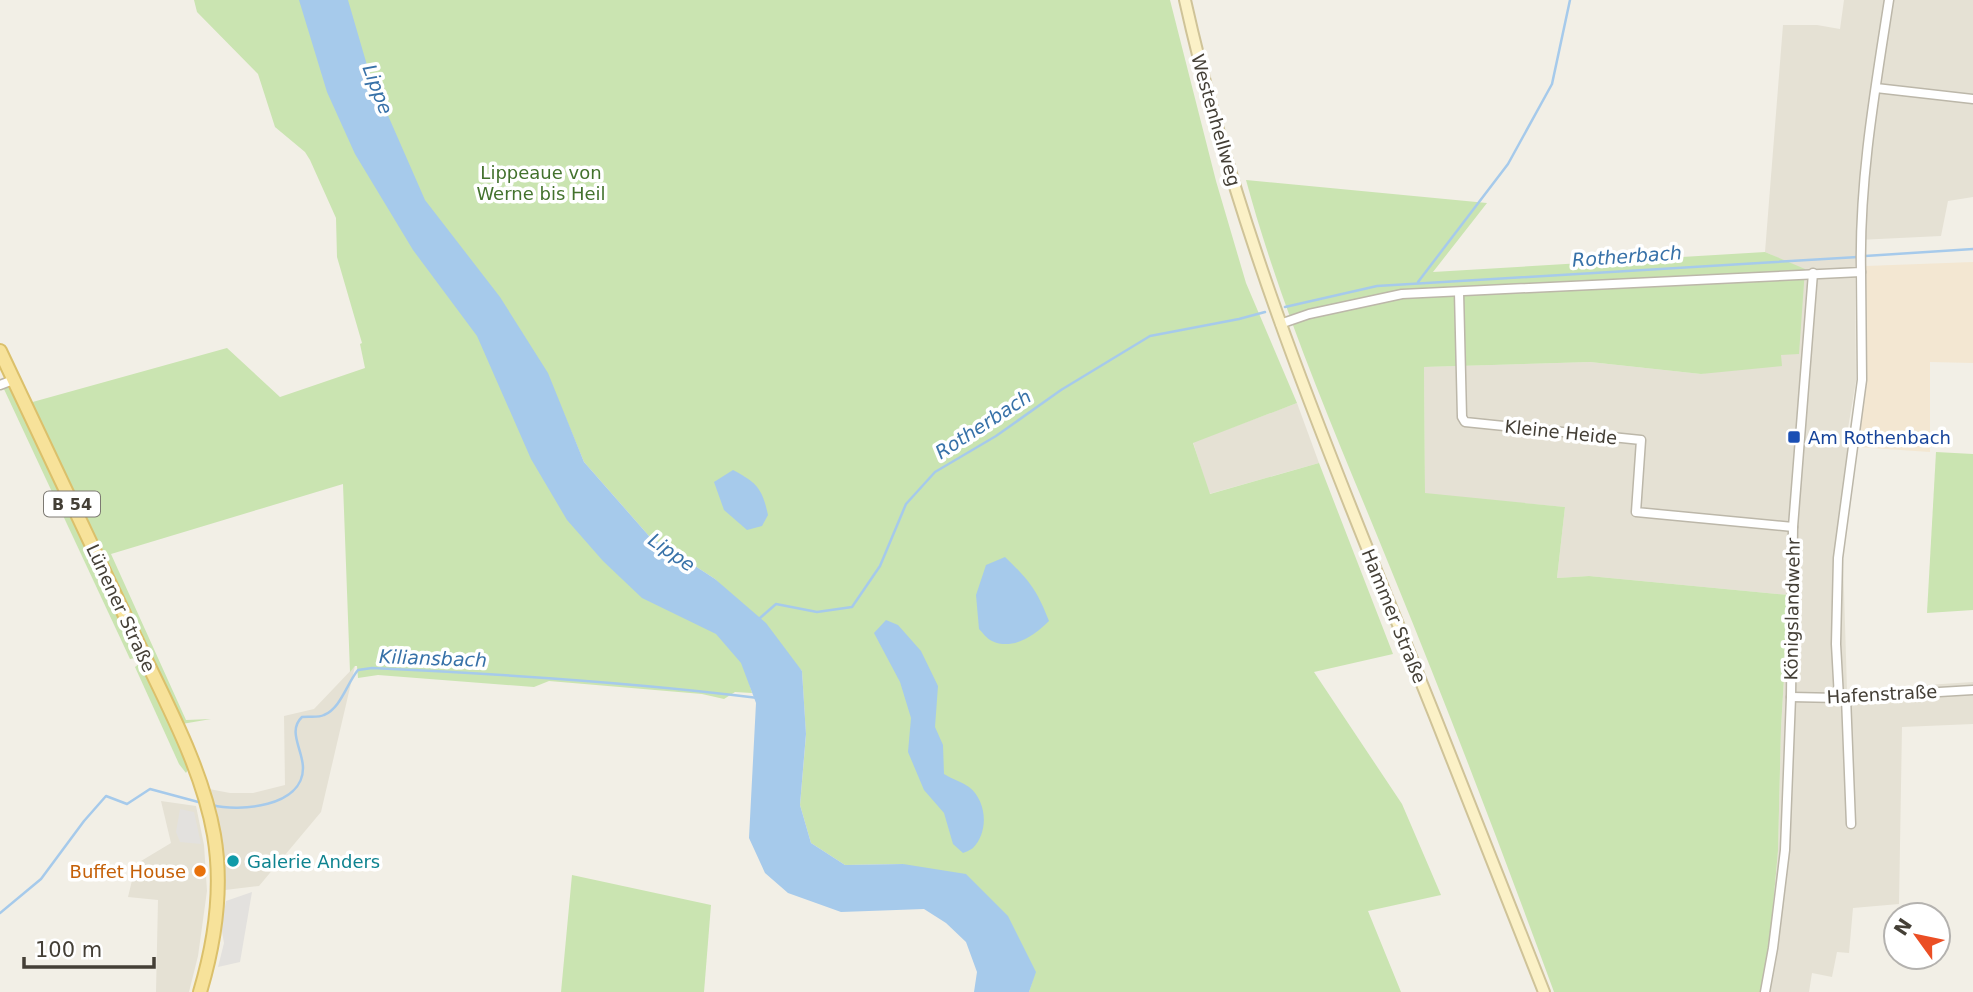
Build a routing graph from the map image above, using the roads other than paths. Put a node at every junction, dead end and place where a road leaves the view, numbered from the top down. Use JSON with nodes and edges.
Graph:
{"nodes":[{"id":1,"x":1185,"y":0,"type":"edge"},
{"id":2,"x":1889,"y":0,"type":"edge"},
{"id":3,"x":1875,"y":88,"type":"junction"},
{"id":4,"x":1973,"y":99,"type":"edge"},
{"id":5,"x":1251,"y":238,"type":"joint"},
{"id":6,"x":1861,"y":272,"type":"junction"},
{"id":7,"x":1813,"y":273,"type":"junction"},
{"id":8,"x":1459,"y":292,"type":"junction"},
{"id":9,"x":1280,"y":324,"type":"junction"},
{"id":10,"x":0,"y":351,"type":"edge"},
{"id":11,"x":13,"y":380,"type":"junction"},
{"id":12,"x":0,"y":385,"type":"edge"},
{"id":13,"x":1793,"y":527,"type":"junction"},
{"id":14,"x":1973,"y":690,"type":"edge"},
{"id":15,"x":1791,"y":697,"type":"junction"},
{"id":16,"x":1842,"y":697,"type":"junction"},
{"id":17,"x":1852,"y":824,"type":"dead end"},
{"id":18,"x":200,"y":992,"type":"edge"},
{"id":19,"x":1544,"y":992,"type":"edge"},
{"id":20,"x":1765,"y":992,"type":"edge"}],
"edges":[{"from":1,"to":5,"type":"main road","name":"Westenhellweg"},
{"from":2,"to":3,"type":"street"},
{"from":3,"to":4,"type":"street"},
{"from":3,"to":6,"type":"street"},
{"from":5,"to":9,"type":"main road","name":"Hammer Straße"},
{"from":6,"to":7,"type":"street"},
{"from":6,"to":16,"type":"street"},
{"from":7,"to":8,"type":"street"},
{"from":7,"to":13,"type":"street","name":"Königslandwehr"},
{"from":8,"to":9,"type":"street"},
{"from":8,"to":13,"type":"street","name":"Kleine Heide"},
{"from":9,"to":19,"type":"main road","name":"Hammer Straße"},
{"from":10,"to":11,"type":"main road","name":"Lünener Straße","number":"B 54"},
{"from":11,"to":12,"type":"street"},
{"from":11,"to":18,"type":"main road","name":"Lünener Straße","number":"B 54"},
{"from":13,"to":15,"type":"street","name":"Königslandwehr"},
{"from":14,"to":16,"type":"street","name":"Hafenstraße"},
{"from":15,"to":16,"type":"street","name":"Hafenstraße"},
{"from":15,"to":20,"type":"street","name":"Königslandwehr"},
{"from":16,"to":17,"type":"street"}]}
